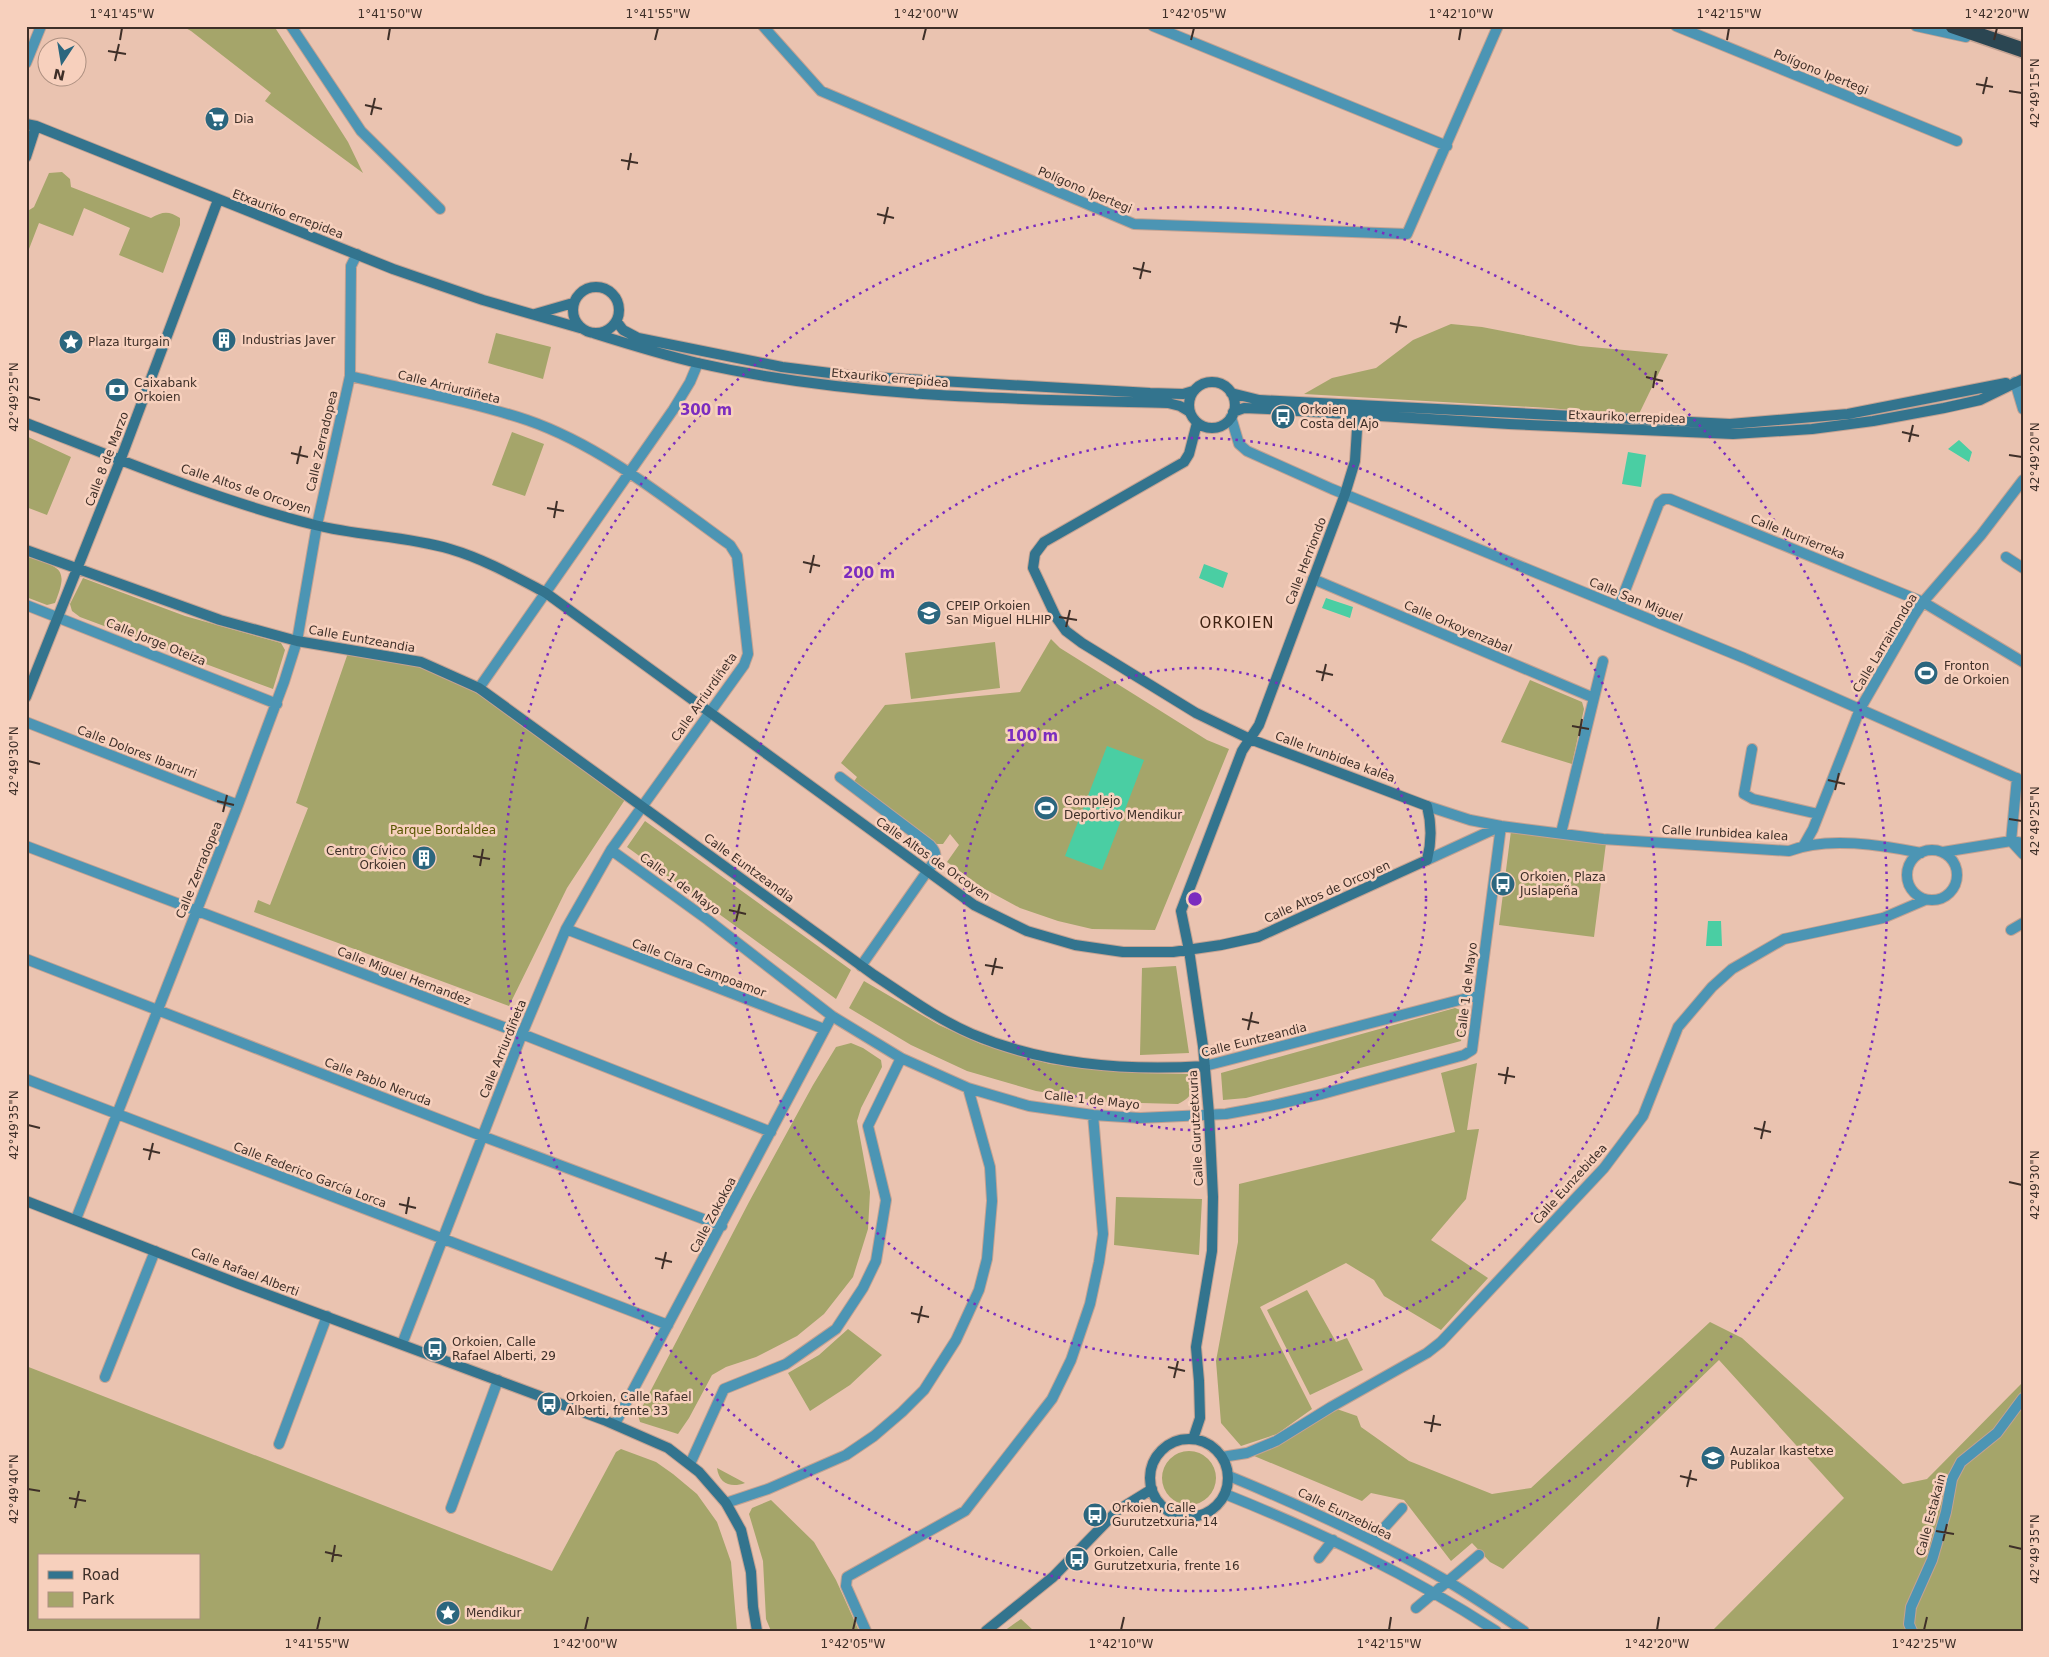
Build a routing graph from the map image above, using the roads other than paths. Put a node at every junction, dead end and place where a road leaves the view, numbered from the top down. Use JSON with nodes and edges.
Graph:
{"nodes":[{"id":1,"x":41,"y":26,"type":"edge"},
{"id":2,"x":291,"y":26,"type":"edge"},
{"id":3,"x":763,"y":26,"type":"edge"},
{"id":4,"x":1153,"y":26,"type":"edge"},
{"id":5,"x":1498,"y":26,"type":"edge"},
{"id":6,"x":1676,"y":26,"type":"edge"},
{"id":7,"x":1916,"y":26,"type":"edge"},
{"id":8,"x":1953,"y":26,"type":"edge"},
{"id":9,"x":2018,"y":48,"type":"edge"},
{"id":10,"x":26,"y":64,"type":"edge"},
{"id":11,"x":26,"y":120,"type":"edge"},
{"id":12,"x":31,"y":125,"type":"edge"},
{"id":13,"x":1957,"y":141,"type":"dead end"},
{"id":14,"x":1447,"y":146,"type":"junction"},
{"id":15,"x":26,"y":157,"type":"edge"},
{"id":16,"x":218,"y":200,"type":"junction"},
{"id":17,"x":440,"y":209,"type":"dead end"},
{"id":18,"x":357,"y":254,"type":"junction"},
{"id":19,"x":573,"y":303,"type":"junction"},
{"id":20,"x":534,"y":314,"type":"junction"},
{"id":21,"x":617,"y":322,"type":"junction"},
{"id":22,"x":580,"y":328,"type":"junction"},
{"id":23,"x":593,"y":334,"type":"junction"},
{"id":24,"x":698,"y":363,"type":"junction"},
{"id":25,"x":350,"y":376,"type":"junction"},
{"id":26,"x":2019,"y":381,"type":"edge"},
{"id":27,"x":1193,"y":391,"type":"junction"},
{"id":28,"x":1231,"y":393,"type":"junction"},
{"id":29,"x":2023,"y":409,"type":"edge"},
{"id":30,"x":1190,"y":412,"type":"junction"},
{"id":31,"x":1358,"y":414,"type":"junction"},
{"id":32,"x":1232,"y":415,"type":"junction"},
{"id":33,"x":26,"y":423,"type":"edge"},
{"id":34,"x":1197,"y":423,"type":"junction"},
{"id":35,"x":120,"y":461,"type":"junction"},
{"id":36,"x":630,"y":473,"type":"junction"},
{"id":37,"x":2023,"y":480,"type":"edge"},
{"id":38,"x":1345,"y":494,"type":"junction"},
{"id":39,"x":316,"y":525,"type":"junction"},
{"id":40,"x":26,"y":550,"type":"edge"},
{"id":41,"x":2006,"y":557,"type":"dead end"},
{"id":42,"x":2023,"y":568,"type":"edge"},
{"id":43,"x":77,"y":569,"type":"junction"},
{"id":44,"x":1313,"y":579,"type":"junction"},
{"id":45,"x":546,"y":593,"type":"junction"},
{"id":46,"x":1923,"y":602,"type":"junction"},
{"id":47,"x":26,"y":605,"type":"edge"},
{"id":48,"x":1619,"y":606,"type":"junction"},
{"id":49,"x":58,"y":616,"type":"junction"},
{"id":50,"x":297,"y":641,"type":"junction"},
{"id":51,"x":1603,"y":661,"type":"dead end"},
{"id":52,"x":2023,"y":662,"type":"edge"},
{"id":53,"x":479,"y":688,"type":"junction"},
{"id":54,"x":26,"y":697,"type":"edge"},
{"id":55,"x":1594,"y":698,"type":"junction"},
{"id":56,"x":277,"y":704,"type":"junction"},
{"id":57,"x":1860,"y":709,"type":"junction"},
{"id":58,"x":709,"y":712,"type":"junction"},
{"id":59,"x":26,"y":722,"type":"edge"},
{"id":60,"x":1250,"y":739,"type":"junction"},
{"id":61,"x":1752,"y":749,"type":"dead end"},
{"id":62,"x":840,"y":777,"type":"dead end"},
{"id":63,"x":2020,"y":780,"type":"edge"},
{"id":64,"x":238,"y":805,"type":"junction"},
{"id":65,"x":1427,"y":806,"type":"junction"},
{"id":66,"x":643,"y":807,"type":"junction"},
{"id":67,"x":1818,"y":814,"type":"junction"},
{"id":68,"x":1500,"y":826,"type":"junction"},
{"id":69,"x":1561,"y":833,"type":"junction"},
{"id":70,"x":2010,"y":841,"type":"junction"},
{"id":71,"x":2023,"y":843,"type":"edge"},
{"id":72,"x":1804,"y":845,"type":"junction"},
{"id":73,"x":26,"y":846,"type":"edge"},
{"id":74,"x":611,"y":850,"type":"junction"},
{"id":75,"x":1943,"y":852,"type":"junction"},
{"id":76,"x":1921,"y":853,"type":"junction"},
{"id":77,"x":2023,"y":854,"type":"edge"},
{"id":78,"x":1426,"y":860,"type":"junction"},
{"id":79,"x":927,"y":871,"type":"junction"},
{"id":80,"x":1925,"y":900,"type":"junction"},
{"id":81,"x":197,"y":910,"type":"junction"},
{"id":82,"x":2023,"y":923,"type":"edge"},
{"id":83,"x":566,"y":929,"type":"junction"},
{"id":84,"x":2011,"y":930,"type":"dead end"},
{"id":85,"x":1189,"y":950,"type":"junction"},
{"id":86,"x":26,"y":959,"type":"edge"},
{"id":87,"x":861,"y":966,"type":"junction"},
{"id":88,"x":1479,"y":995,"type":"junction"},
{"id":89,"x":158,"y":1010,"type":"junction"},
{"id":90,"x":832,"y":1016,"type":"junction"},
{"id":91,"x":824,"y":1029,"type":"junction"},
{"id":92,"x":522,"y":1034,"type":"junction"},
{"id":93,"x":900,"y":1058,"type":"junction"},
{"id":94,"x":1205,"y":1066,"type":"junction"},
{"id":95,"x":26,"y":1079,"type":"edge"},
{"id":96,"x":968,"y":1088,"type":"junction"},
{"id":97,"x":117,"y":1114,"type":"junction"},
{"id":98,"x":1209,"y":1114,"type":"junction"},
{"id":99,"x":1093,"y":1115,"type":"junction"},
{"id":100,"x":771,"y":1132,"type":"junction"},
{"id":101,"x":482,"y":1136,"type":"junction"},
{"id":102,"x":26,"y":1200,"type":"edge"},
{"id":103,"x":76,"y":1220,"type":"junction"},
{"id":104,"x":722,"y":1226,"type":"junction"},
{"id":105,"x":444,"y":1238,"type":"junction"},
{"id":106,"x":155,"y":1250,"type":"junction"},
{"id":107,"x":326,"y":1316,"type":"junction"},
{"id":108,"x":668,"y":1325,"type":"junction"},
{"id":109,"x":402,"y":1344,"type":"junction"},
{"id":110,"x":105,"y":1377,"type":"dead end"},
{"id":111,"x":498,"y":1380,"type":"junction"},
{"id":112,"x":2023,"y":1398,"type":"edge"},
{"id":113,"x":615,"y":1424,"type":"junction"},
{"id":114,"x":1193,"y":1439,"type":"junction"},
{"id":115,"x":279,"y":1444,"type":"dead end"},
{"id":116,"x":1222,"y":1457,"type":"junction"},
{"id":117,"x":690,"y":1464,"type":"junction"},
{"id":118,"x":1229,"y":1476,"type":"junction"},
{"id":119,"x":1152,"y":1489,"type":"junction"},
{"id":120,"x":1225,"y":1494,"type":"junction"},
{"id":121,"x":726,"y":1503,"type":"junction"},
{"id":122,"x":451,"y":1508,"type":"dead end"},
{"id":123,"x":1402,"y":1508,"type":"dead end"},
{"id":124,"x":1333,"y":1540,"type":"junction"},
{"id":125,"x":1373,"y":1540,"type":"junction"},
{"id":126,"x":1479,"y":1555,"type":"dead end"},
{"id":127,"x":1319,"y":1558,"type":"dead end"},
{"id":128,"x":1448,"y":1582,"type":"junction"},
{"id":129,"x":1435,"y":1592,"type":"junction"},
{"id":130,"x":1416,"y":1608,"type":"dead end"},
{"id":131,"x":757,"y":1631,"type":"edge"},
{"id":132,"x":866,"y":1631,"type":"edge"},
{"id":133,"x":986,"y":1631,"type":"edge"},
{"id":134,"x":1496,"y":1631,"type":"edge"},
{"id":135,"x":1524,"y":1631,"type":"edge"},
{"id":136,"x":1912,"y":1631,"type":"edge"}],
"edges":[{"from":1,"to":10,"type":"street"},
{"from":2,"to":17,"type":"street"},
{"from":3,"to":14,"type":"street","name":"Polígono Ipertegi"},
{"from":4,"to":14,"type":"street"},
{"from":5,"to":14,"type":"street","name":"Polígono Ipertegi"},
{"from":6,"to":13,"type":"street","name":"Polígono Ipertegi"},
{"from":7,"to":9,"type":"street"},
{"from":8,"to":9,"type":"highway"},
{"from":11,"to":12,"type":"street","name":"Etxauriko errepidea"},
{"from":12,"to":15,"type":"street"},
{"from":12,"to":16,"type":"street","name":"Etxauriko errepidea"},
{"from":16,"to":18,"type":"street","name":"Etxauriko errepidea"},
{"from":16,"to":35,"type":"street","name":"Calle 8 de Marzo"},
{"from":18,"to":20,"type":"street","name":"Etxauriko errepidea"},
{"from":18,"to":25,"type":"street"},
{"from":19,"to":20,"type":"street"},
{"from":19,"to":21,"type":"street"},
{"from":19,"to":22,"type":"street"},
{"from":20,"to":22,"type":"street","name":"Etxauriko errepidea"},
{"from":21,"to":23,"type":"street"},
{"from":21,"to":27,"type":"street","name":"Etxauriko errepidea"},
{"from":22,"to":23,"type":"street"},
{"from":23,"to":24,"type":"street","name":"Etxauriko errepidea"},
{"from":24,"to":30,"type":"street","name":"Etxauriko errepidea"},
{"from":24,"to":36,"type":"street"},
{"from":25,"to":36,"type":"street","name":"Calle Arriurdiñeta"},
{"from":25,"to":39,"type":"street","name":"Calle Zerradopea"},
{"from":26,"to":28,"type":"street","name":"Etxauriko errepidea"},
{"from":26,"to":29,"type":"street"},
{"from":26,"to":31,"type":"street","name":"Etxauriko errepidea"},
{"from":27,"to":28,"type":"street"},
{"from":27,"to":30,"type":"street"},
{"from":28,"to":32,"type":"street"},
{"from":30,"to":34,"type":"street"},
{"from":31,"to":32,"type":"street","name":"Etxauriko errepidea"},
{"from":31,"to":38,"type":"street","name":"Calle Herriondo"},
{"from":32,"to":34,"type":"street"},
{"from":32,"to":38,"type":"street","name":"Calle San Miguel"},
{"from":33,"to":35,"type":"street","name":"Calle Altos de Orcoyen"},
{"from":34,"to":60,"type":"street","name":"Calle Irunbidea kalea"},
{"from":35,"to":39,"type":"street","name":"Calle Altos de Orcoyen"},
{"from":35,"to":43,"type":"street","name":"Calle 8 de Marzo"},
{"from":36,"to":45,"type":"street"},
{"from":36,"to":58,"type":"street","name":"Calle Arriurdiñeta"},
{"from":37,"to":46,"type":"street","name":"Calle Larrainondoa"},
{"from":38,"to":44,"type":"street","name":"Calle Herriondo"},
{"from":38,"to":48,"type":"street","name":"Calle San Miguel"},
{"from":39,"to":45,"type":"street","name":"Calle Altos de Orcoyen"},
{"from":39,"to":50,"type":"street","name":"Calle Zerradopea"},
{"from":40,"to":43,"type":"street","name":"Calle Euntzeandia"},
{"from":41,"to":42,"type":"street"},
{"from":43,"to":49,"type":"street","name":"Calle 8 de Marzo"},
{"from":43,"to":50,"type":"street","name":"Calle Euntzeandia"},
{"from":44,"to":55,"type":"street","name":"Calle Orkoyenzabal"},
{"from":44,"to":60,"type":"street","name":"Calle Herriondo"},
{"from":45,"to":53,"type":"street"},
{"from":45,"to":58,"type":"street","name":"Calle Altos de Orcoyen"},
{"from":46,"to":48,"type":"street","name":"Calle Iturrierreka"},
{"from":46,"to":52,"type":"street","name":"Calle Iturrierreka"},
{"from":46,"to":57,"type":"street","name":"Calle Larrainondoa"},
{"from":47,"to":49,"type":"street","name":"Calle Jorge Oteiza"},
{"from":48,"to":57,"type":"street","name":"Calle San Miguel"},
{"from":49,"to":54,"type":"street","name":"Calle 8 de Marzo"},
{"from":49,"to":56,"type":"street","name":"Calle Jorge Oteiza"},
{"from":50,"to":53,"type":"street","name":"Calle Euntzeandia"},
{"from":50,"to":56,"type":"street","name":"Calle Zerradopea"},
{"from":51,"to":55,"type":"street"},
{"from":53,"to":66,"type":"street","name":"Calle Euntzeandia"},
{"from":55,"to":69,"type":"street"},
{"from":56,"to":64,"type":"street","name":"Calle Zerradopea"},
{"from":57,"to":63,"type":"street","name":"Calle San Miguel"},
{"from":57,"to":67,"type":"street","name":"Calle Larrainondoa"},
{"from":58,"to":66,"type":"street","name":"Calle Arriurdiñeta"},
{"from":58,"to":79,"type":"street","name":"Calle Altos de Orcoyen"},
{"from":59,"to":64,"type":"street","name":"Calle Dolores Ibarurri"},
{"from":60,"to":65,"type":"street","name":"Calle Irunbidea kalea"},
{"from":60,"to":85,"type":"street","name":"Calle Gurutzetxuria"},
{"from":61,"to":67,"type":"street"},
{"from":62,"to":79,"type":"street"},
{"from":63,"to":70,"type":"street"},
{"from":64,"to":81,"type":"street","name":"Calle Zerradopea"},
{"from":65,"to":68,"type":"street","name":"Calle Irunbidea kalea"},
{"from":65,"to":78,"type":"street"},
{"from":66,"to":74,"type":"street","name":"Calle Arriurdiñeta"},
{"from":66,"to":87,"type":"street","name":"Calle Euntzeandia"},
{"from":67,"to":72,"type":"street","name":"Calle Larrainondoa"},
{"from":68,"to":69,"type":"street","name":"Calle Irunbidea kalea"},
{"from":68,"to":78,"type":"street","name":"Calle Altos de Orcoyen"},
{"from":68,"to":88,"type":"street","name":"Calle 1 de Mayo"},
{"from":69,"to":72,"type":"street","name":"Calle Irunbidea kalea"},
{"from":70,"to":71,"type":"street"},
{"from":70,"to":75,"type":"street"},
{"from":70,"to":77,"type":"street"},
{"from":72,"to":76,"type":"street","name":"Calle Irunbidea kalea"},
{"from":73,"to":81,"type":"street","name":"Calle Miguel Hernandez"},
{"from":74,"to":83,"type":"street","name":"Calle Arriurdiñeta"},
{"from":74,"to":90,"type":"street","name":"Calle 1 de Mayo"},
{"from":75,"to":76,"type":"street"},
{"from":75,"to":80,"type":"street"},
{"from":76,"to":80,"type":"street"},
{"from":78,"to":85,"type":"street","name":"Calle Altos de Orcoyen"},
{"from":79,"to":85,"type":"street","name":"Calle Altos de Orcoyen"},
{"from":79,"to":87,"type":"street"},
{"from":80,"to":116,"type":"street","name":"Calle Eunzebidea"},
{"from":81,"to":89,"type":"street","name":"Calle Zerradopea"},
{"from":81,"to":92,"type":"street","name":"Calle Miguel Hernandez"},
{"from":82,"to":84,"type":"street"},
{"from":83,"to":91,"type":"street","name":"Calle Clara Campoamor"},
{"from":83,"to":92,"type":"street","name":"Calle Arriurdiñeta"},
{"from":85,"to":94,"type":"street","name":"Calle Gurutzetxuria"},
{"from":86,"to":89,"type":"street","name":"Calle Pablo Neruda"},
{"from":87,"to":94,"type":"street","name":"Calle Euntzeandia"},
{"from":88,"to":94,"type":"street","name":"Calle Euntzeandia"},
{"from":88,"to":98,"type":"street","name":"Calle 1 de Mayo"},
{"from":89,"to":97,"type":"street","name":"Calle Zerradopea"},
{"from":89,"to":101,"type":"street","name":"Calle Pablo Neruda"},
{"from":90,"to":91,"type":"street","name":"Calle Zokokoa"},
{"from":90,"to":93,"type":"street","name":"Calle 1 de Mayo"},
{"from":91,"to":100,"type":"street","name":"Calle Zokokoa"},
{"from":92,"to":100,"type":"street","name":"Calle Miguel Hernandez"},
{"from":92,"to":101,"type":"street","name":"Calle Arriurdiñeta"},
{"from":93,"to":96,"type":"street","name":"Calle 1 de Mayo"},
{"from":93,"to":117,"type":"street"},
{"from":94,"to":98,"type":"street","name":"Calle Gurutzetxuria"},
{"from":95,"to":97,"type":"street","name":"Calle Federico García Lorca"},
{"from":96,"to":99,"type":"street","name":"Calle 1 de Mayo"},
{"from":96,"to":121,"type":"street"},
{"from":97,"to":103,"type":"street","name":"Calle Zerradopea"},
{"from":97,"to":105,"type":"street","name":"Calle Federico García Lorca"},
{"from":98,"to":99,"type":"street","name":"Calle 1 de Mayo"},
{"from":98,"to":114,"type":"street","name":"Calle Gurutzetxuria"},
{"from":99,"to":132,"type":"street"},
{"from":100,"to":104,"type":"street","name":"Calle Zokokoa"},
{"from":101,"to":104,"type":"street","name":"Calle Pablo Neruda"},
{"from":101,"to":105,"type":"street","name":"Calle Arriurdiñeta"},
{"from":102,"to":103,"type":"street","name":"Calle Rafael Alberti"},
{"from":103,"to":106,"type":"street","name":"Calle Rafael Alberti"},
{"from":104,"to":108,"type":"street","name":"Calle Zokokoa"},
{"from":105,"to":108,"type":"street","name":"Calle Federico García Lorca"},
{"from":105,"to":109,"type":"street","name":"Calle Arriurdiñeta"},
{"from":106,"to":107,"type":"street","name":"Calle Rafael Alberti"},
{"from":106,"to":110,"type":"street"},
{"from":107,"to":109,"type":"street","name":"Calle Rafael Alberti"},
{"from":107,"to":115,"type":"street"},
{"from":108,"to":113,"type":"street","name":"Calle Zokokoa"},
{"from":109,"to":111,"type":"street","name":"Calle Rafael Alberti"},
{"from":111,"to":113,"type":"street","name":"Calle Rafael Alberti"},
{"from":111,"to":122,"type":"street"},
{"from":112,"to":136,"type":"street","name":"Calle Estakain"},
{"from":113,"to":117,"type":"street","name":"Calle Rafael Alberti"},
{"from":114,"to":116,"type":"street"},
{"from":114,"to":119,"type":"street"},
{"from":116,"to":118,"type":"street"},
{"from":117,"to":121,"type":"street","name":"Calle Rafael Alberti"},
{"from":118,"to":120,"type":"street"},
{"from":118,"to":125,"type":"street","name":"Calle Eunzebidea"},
{"from":119,"to":120,"type":"street"},
{"from":119,"to":133,"type":"street"},
{"from":120,"to":124,"type":"street"},
{"from":121,"to":131,"type":"street","name":"Calle Rafael Alberti"},
{"from":123,"to":125,"type":"street"},
{"from":124,"to":127,"type":"street"},
{"from":124,"to":129,"type":"street"},
{"from":125,"to":128,"type":"street","name":"Calle Eunzebidea"},
{"from":126,"to":128,"type":"street"},
{"from":128,"to":129,"type":"street"},
{"from":128,"to":135,"type":"street","name":"Calle Eunzebidea"},
{"from":129,"to":130,"type":"street"},
{"from":129,"to":134,"type":"street"}]}
